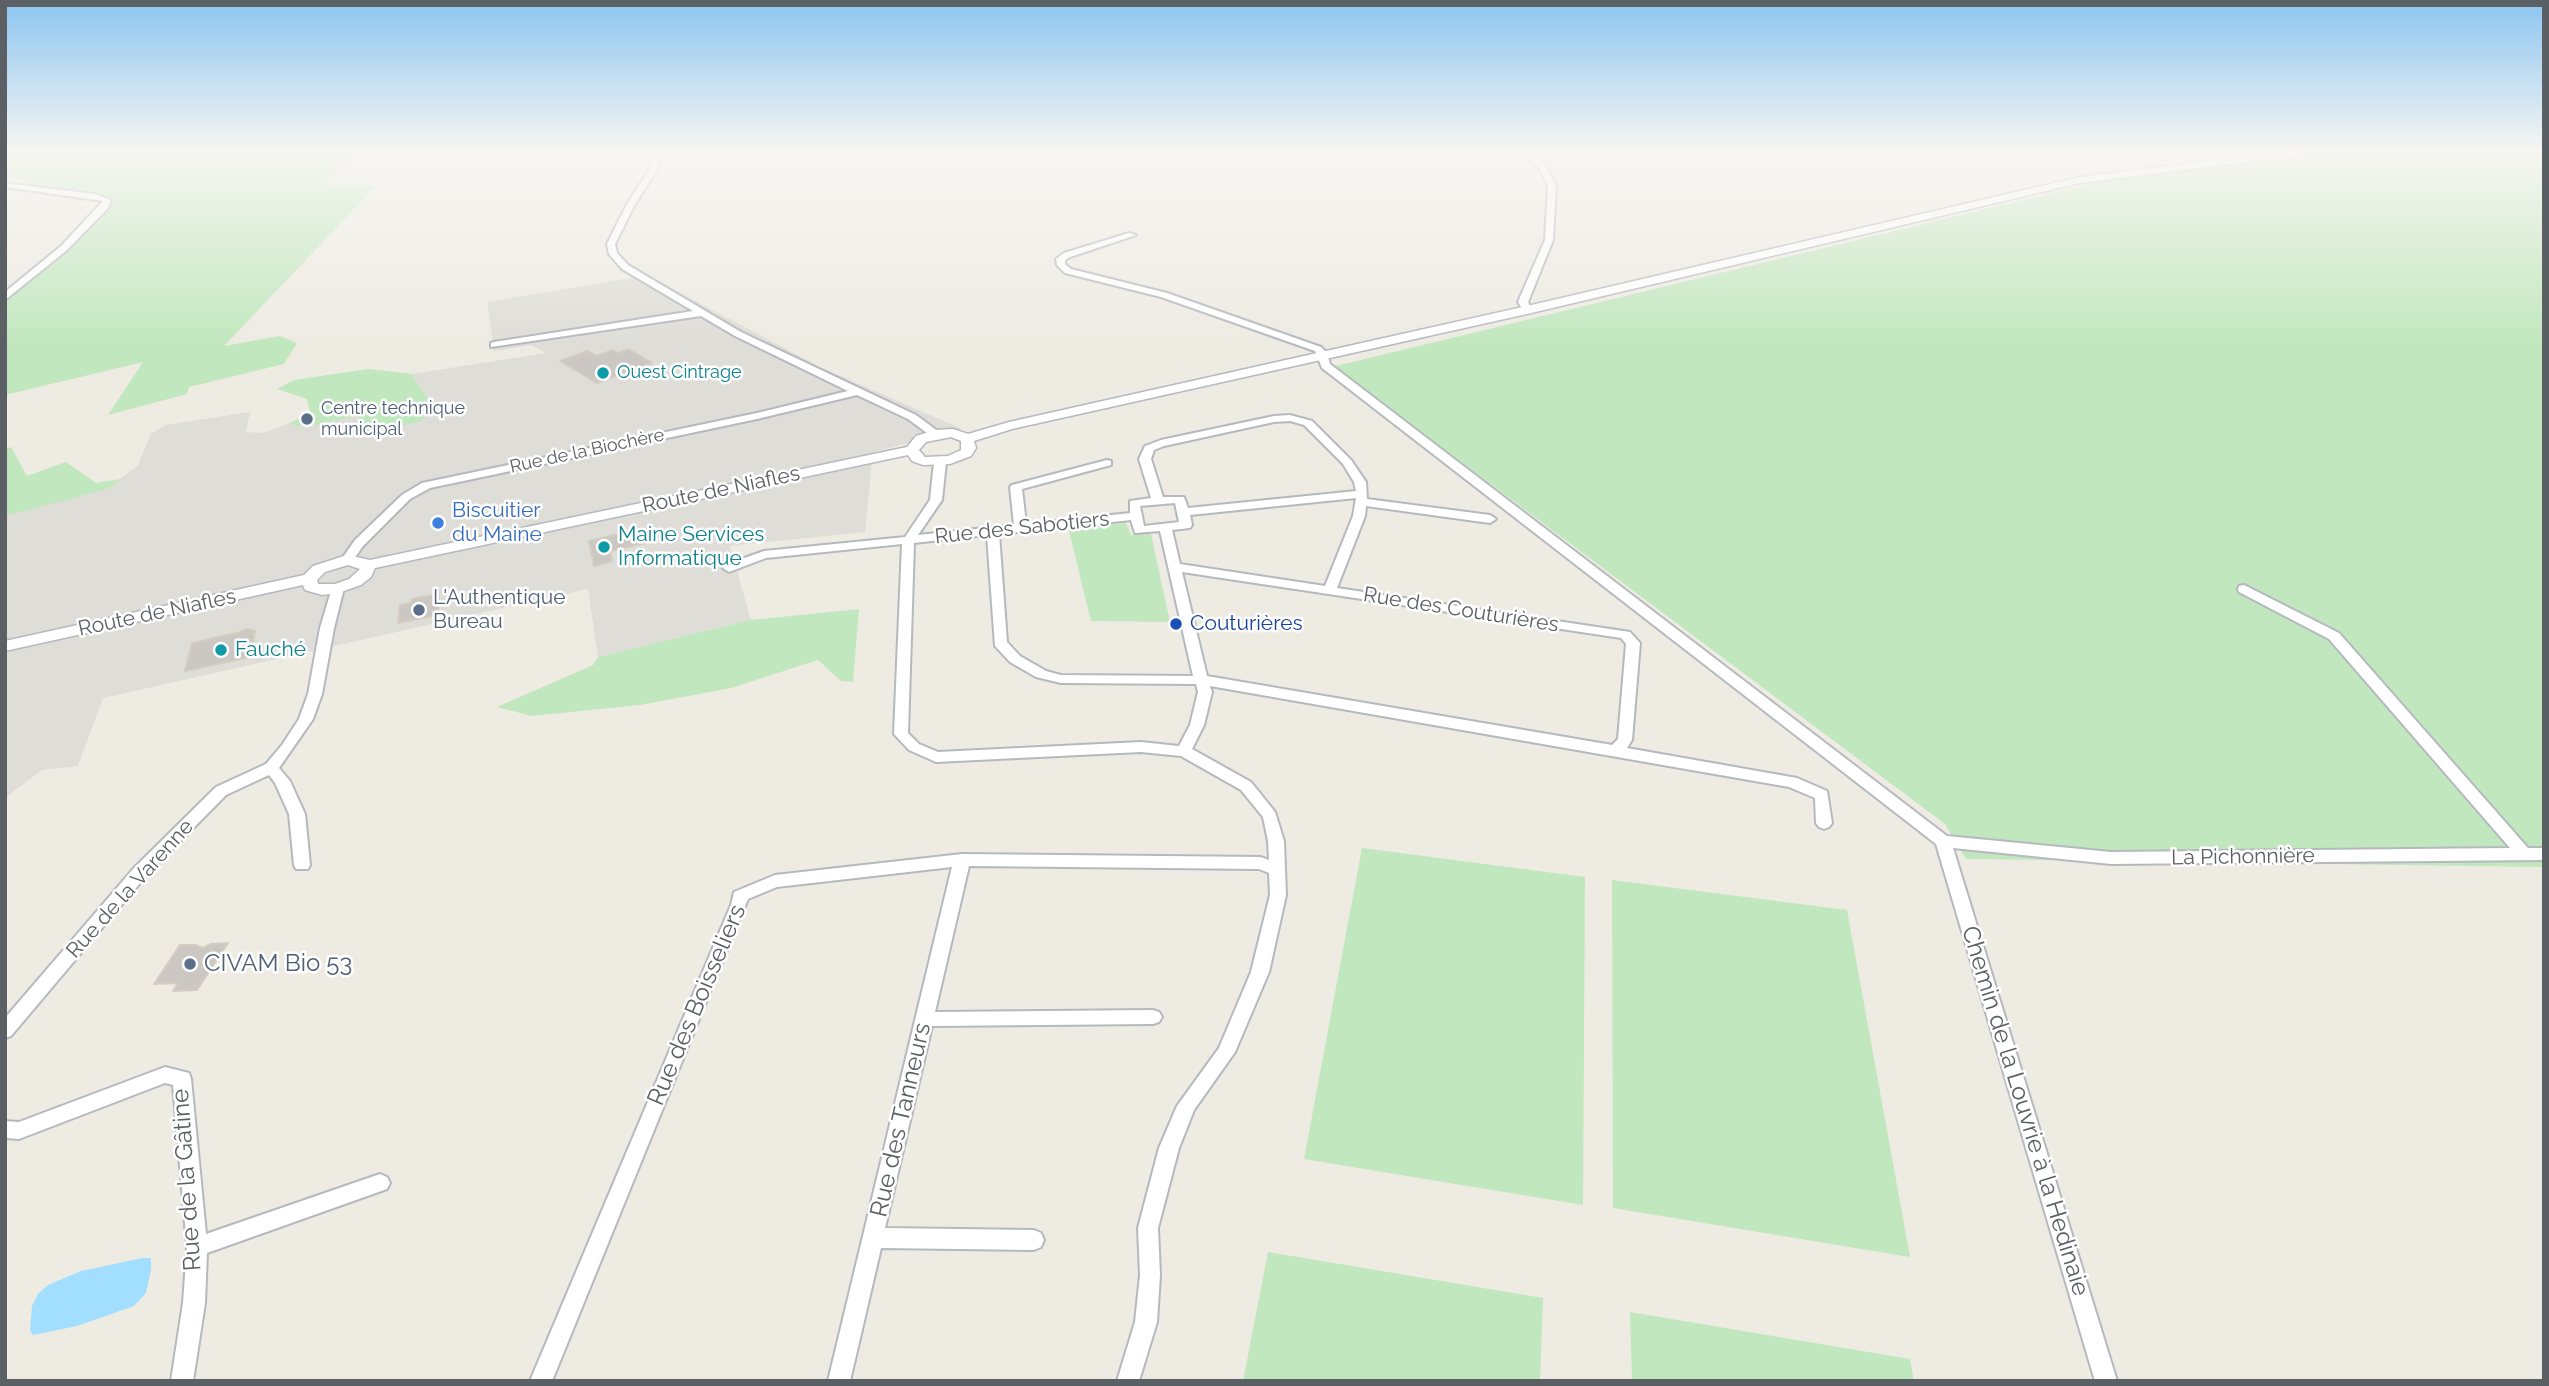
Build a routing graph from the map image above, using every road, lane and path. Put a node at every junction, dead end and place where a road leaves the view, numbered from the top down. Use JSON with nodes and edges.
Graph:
{"nodes":[{"id":1,"x":96,"y":216,"type":"edge"},
{"id":2,"x":627,"y":216,"type":"edge"},
{"id":3,"x":1550,"y":216,"type":"edge"},
{"id":4,"x":1928,"y":216,"type":"edge"},
{"id":5,"x":1132,"y":235,"type":"dead end"},
{"id":6,"x":5,"y":297,"type":"edge"},
{"id":7,"x":1527,"y":310,"type":"junction"},
{"id":8,"x":701,"y":313,"type":"junction"},
{"id":9,"x":494,"y":345,"type":"dead end"},
{"id":10,"x":1322,"y":356,"type":"junction"},
{"id":11,"x":855,"y":392,"type":"junction"},
{"id":12,"x":935,"y":434,"type":"junction"},
{"id":13,"x":967,"y":439,"type":"junction"},
{"id":14,"x":912,"y":450,"type":"junction"},
{"id":15,"x":940,"y":462,"type":"junction"},
{"id":16,"x":1107,"y":463,"type":"dead end"},
{"id":17,"x":1361,"y":498,"type":"junction"},
{"id":18,"x":1158,"y":501,"type":"junction"},
{"id":19,"x":1183,"y":512,"type":"junction"},
{"id":20,"x":1137,"y":516,"type":"junction"},
{"id":21,"x":1490,"y":519,"type":"dead end"},
{"id":22,"x":1165,"y":527,"type":"junction"},
{"id":23,"x":1020,"y":529,"type":"junction"},
{"id":24,"x":993,"y":531,"type":"junction"},
{"id":25,"x":908,"y":541,"type":"junction"},
{"id":26,"x":346,"y":560,"type":"junction"},
{"id":27,"x":367,"y":565,"type":"junction"},
{"id":28,"x":1174,"y":567,"type":"junction"},
{"id":29,"x":729,"y":568,"type":"dead end"},
{"id":30,"x":309,"y":579,"type":"junction"},
{"id":31,"x":338,"y":588,"type":"junction"},
{"id":32,"x":2244,"y":589,"type":"dead end"},
{"id":33,"x":1329,"y":590,"type":"junction"},
{"id":34,"x":5,"y":646,"type":"edge"},
{"id":35,"x":1202,"y":680,"type":"junction"},
{"id":36,"x":1184,"y":751,"type":"junction"},
{"id":37,"x":1616,"y":751,"type":"junction"},
{"id":38,"x":271,"y":768,"type":"junction"},
{"id":39,"x":1824,"y":823,"type":"dead end"},
{"id":40,"x":1943,"y":841,"type":"junction"},
{"id":41,"x":2525,"y":854,"type":"junction"},
{"id":42,"x":2544,"y":854,"type":"edge"},
{"id":43,"x":962,"y":860,"type":"junction"},
{"id":44,"x":302,"y":866,"type":"dead end"},
{"id":45,"x":1277,"y":870,"type":"junction"},
{"id":46,"x":1153,"y":1017,"type":"dead end"},
{"id":47,"x":925,"y":1019,"type":"junction"},
{"id":48,"x":5,"y":1031,"type":"edge"},
{"id":49,"x":5,"y":1129,"type":"edge"},
{"id":50,"x":380,"y":1183,"type":"dead end"},
{"id":51,"x":873,"y":1238,"type":"junction"},
{"id":52,"x":1034,"y":1240,"type":"dead end"},
{"id":53,"x":197,"y":1247,"type":"junction"},
{"id":54,"x":182,"y":1381,"type":"edge"},
{"id":55,"x":541,"y":1381,"type":"edge"},
{"id":56,"x":839,"y":1381,"type":"edge"},
{"id":57,"x":1128,"y":1381,"type":"edge"},
{"id":58,"x":2106,"y":1381,"type":"edge"}],
"edges":[{"from":1,"to":6,"type":"street"},
{"from":2,"to":8,"type":"street"},
{"from":3,"to":7,"type":"street"},
{"from":4,"to":7,"type":"street"},
{"from":5,"to":10,"type":"street"},
{"from":7,"to":10,"type":"street"},
{"from":8,"to":9,"type":"street"},
{"from":8,"to":11,"type":"street"},
{"from":10,"to":13,"type":"street"},
{"from":10,"to":40,"type":"street"},
{"from":11,"to":12,"type":"street"},
{"from":11,"to":26,"type":"street","name":"Rue de la Biochère"},
{"from":12,"to":13,"type":"street"},
{"from":12,"to":14,"type":"street"},
{"from":13,"to":15,"type":"street"},
{"from":14,"to":15,"type":"street"},
{"from":14,"to":27,"type":"street","name":"Route de Niafles"},
{"from":15,"to":25,"type":"street"},
{"from":16,"to":23,"type":"street"},
{"from":17,"to":18,"type":"street"},
{"from":17,"to":19,"type":"street"},
{"from":17,"to":21,"type":"street"},
{"from":17,"to":33,"type":"street"},
{"from":18,"to":19,"type":"street"},
{"from":18,"to":20,"type":"street"},
{"from":19,"to":22,"type":"street"},
{"from":20,"to":22,"type":"street"},
{"from":20,"to":23,"type":"street","name":"Rue des Sabotiers"},
{"from":22,"to":28,"type":"street"},
{"from":23,"to":24,"type":"street","name":"Rue des Sabotiers"},
{"from":24,"to":25,"type":"street","name":"Rue des Sabotiers"},
{"from":24,"to":35,"type":"street"},
{"from":25,"to":29,"type":"street","name":"Rue des Sabotiers"},
{"from":25,"to":36,"type":"street"},
{"from":26,"to":27,"type":"street"},
{"from":26,"to":30,"type":"street"},
{"from":27,"to":31,"type":"street"},
{"from":28,"to":33,"type":"street","name":"Rue des Couturières"},
{"from":28,"to":35,"type":"street"},
{"from":30,"to":31,"type":"street"},
{"from":30,"to":34,"type":"street","name":"Route de Niafles"},
{"from":31,"to":38,"type":"street"},
{"from":32,"to":41,"type":"street"},
{"from":33,"to":37,"type":"street","name":"Rue des Couturières"},
{"from":35,"to":36,"type":"street"},
{"from":35,"to":37,"type":"street"},
{"from":36,"to":45,"type":"street"},
{"from":37,"to":39,"type":"street"},
{"from":38,"to":44,"type":"street"},
{"from":38,"to":48,"type":"street","name":"Rue de la Varenne"},
{"from":40,"to":41,"type":"street","name":"La Pichonnière"},
{"from":40,"to":58,"type":"street","name":"Chemin de la Louvrie à la Hedinaie"},
{"from":41,"to":42,"type":"street","name":"La Pichonnière"},
{"from":43,"to":45,"type":"street","name":"Rue des Boisseliers"},
{"from":43,"to":47,"type":"street","name":"Rue des Tanneurs"},
{"from":43,"to":55,"type":"street","name":"Rue des Boisseliers"},
{"from":45,"to":57,"type":"street"},
{"from":46,"to":47,"type":"street"},
{"from":47,"to":51,"type":"street","name":"Rue des Tanneurs"},
{"from":49,"to":53,"type":"street","name":"Rue de la Gâtine"},
{"from":50,"to":53,"type":"street"},
{"from":51,"to":52,"type":"street"},
{"from":51,"to":56,"type":"street","name":"Rue des Tanneurs"},
{"from":53,"to":54,"type":"street","name":"Rue de la Gâtine"}]}
